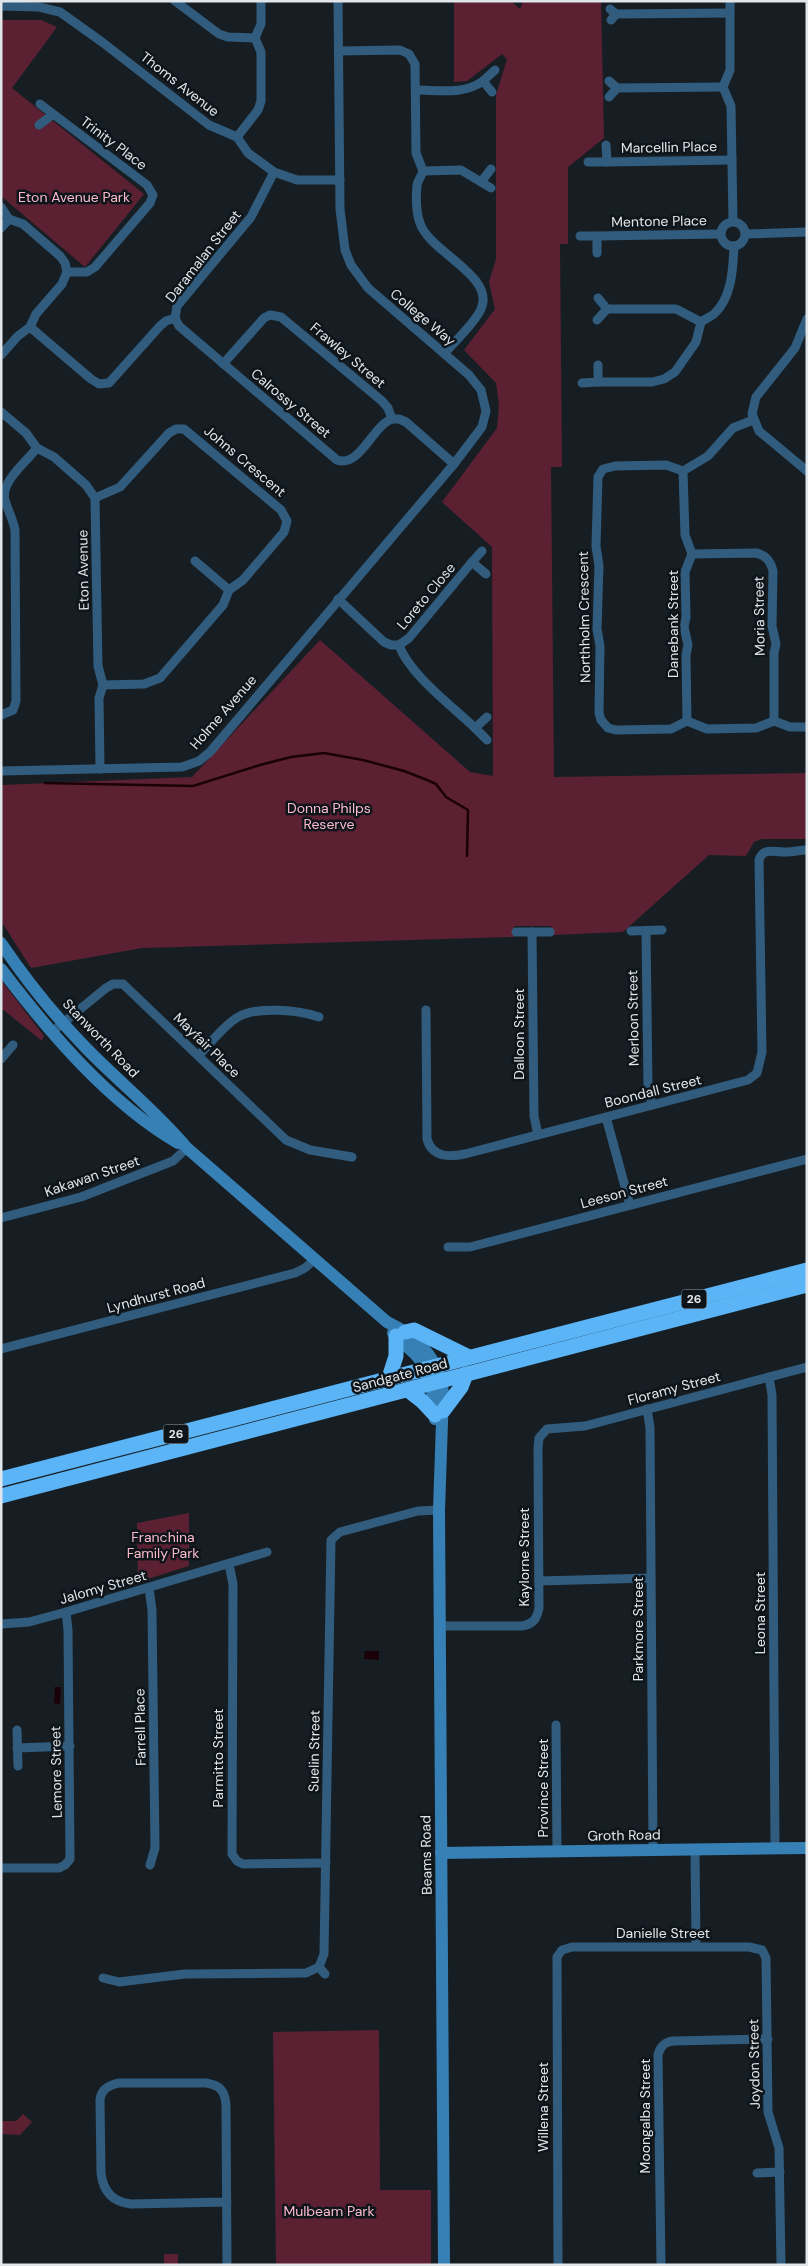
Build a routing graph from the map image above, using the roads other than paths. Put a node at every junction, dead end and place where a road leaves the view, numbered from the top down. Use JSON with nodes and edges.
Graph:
{"nodes":[{"id":1,"x":175,"y":1,"type":"edge"},
{"id":2,"x":261,"y":1,"type":"edge"},
{"id":3,"x":338,"y":1,"type":"edge"},
{"id":4,"x":730,"y":1,"type":"edge"},
{"id":5,"x":1,"y":6,"type":"edge"},
{"id":6,"x":730,"y":13,"type":"junction"},
{"id":7,"x":612,"y":14,"type":"dead end"},
{"id":8,"x":255,"y":38,"type":"junction"},
{"id":9,"x":339,"y":51,"type":"junction"},
{"id":10,"x":495,"y":70,"type":"dead end"},
{"id":11,"x":483,"y":81,"type":"junction"},
{"id":12,"x":609,"y":81,"type":"dead end"},
{"id":13,"x":723,"y":87,"type":"junction"},
{"id":14,"x":616,"y":88,"type":"junction"},
{"id":15,"x":416,"y":90,"type":"junction"},
{"id":16,"x":492,"y":92,"type":"dead end"},
{"id":17,"x":609,"y":96,"type":"dead end"},
{"id":18,"x":40,"y":104,"type":"dead end"},
{"id":19,"x":52,"y":115,"type":"junction"},
{"id":20,"x":39,"y":125,"type":"dead end"},
{"id":21,"x":237,"y":137,"type":"junction"},
{"id":22,"x":606,"y":145,"type":"dead end"},
{"id":23,"x":732,"y":160,"type":"junction"},
{"id":24,"x":588,"y":162,"type":"dead end"},
{"id":25,"x":606,"y":162,"type":"junction"},
{"id":26,"x":491,"y":169,"type":"dead end"},
{"id":27,"x":423,"y":171,"type":"junction"},
{"id":28,"x":274,"y":172,"type":"junction"},
{"id":29,"x":340,"y":180,"type":"junction"},
{"id":30,"x":481,"y":182,"type":"junction"},
{"id":31,"x":491,"y":188,"type":"dead end"},
{"id":32,"x":1,"y":206,"type":"edge"},
{"id":33,"x":9,"y":219,"type":"junction"},
{"id":34,"x":733,"y":221,"type":"junction"},
{"id":35,"x":1,"y":228,"type":"edge"},
{"id":36,"x":807,"y":232,"type":"edge"},
{"id":37,"x":720,"y":234,"type":"junction"},
{"id":38,"x":746,"y":234,"type":"junction"},
{"id":39,"x":580,"y":236,"type":"dead end"},
{"id":40,"x":597,"y":236,"type":"junction"},
{"id":41,"x":734,"y":246,"type":"junction"},
{"id":42,"x":597,"y":253,"type":"dead end"},
{"id":43,"x":67,"y":272,"type":"junction"},
{"id":44,"x":598,"y":298,"type":"dead end"},
{"id":45,"x":607,"y":310,"type":"junction"},
{"id":46,"x":175,"y":318,"type":"junction"},
{"id":47,"x":807,"y":319,"type":"edge"},
{"id":48,"x":597,"y":320,"type":"dead end"},
{"id":49,"x":701,"y":322,"type":"junction"},
{"id":50,"x":30,"y":327,"type":"junction"},
{"id":51,"x":444,"y":353,"type":"junction"},
{"id":52,"x":1,"y":355,"type":"edge"},
{"id":53,"x":224,"y":364,"type":"junction"},
{"id":54,"x":598,"y":365,"type":"dead end"},
{"id":55,"x":598,"y":382,"type":"junction"},
{"id":56,"x":582,"y":383,"type":"dead end"},
{"id":57,"x":1,"y":412,"type":"edge"},
{"id":58,"x":392,"y":419,"type":"junction"},
{"id":59,"x":753,"y":420,"type":"junction"},
{"id":60,"x":37,"y":448,"type":"junction"},
{"id":61,"x":454,"y":464,"type":"junction"},
{"id":62,"x":683,"y":471,"type":"junction"},
{"id":63,"x":807,"y":471,"type":"edge"},
{"id":64,"x":95,"y":498,"type":"junction"},
{"id":65,"x":482,"y":551,"type":"dead end"},
{"id":66,"x":692,"y":554,"type":"junction"},
{"id":67,"x":196,"y":561,"type":"dead end"},
{"id":68,"x":472,"y":562,"type":"junction"},
{"id":69,"x":486,"y":574,"type":"dead end"},
{"id":70,"x":229,"y":590,"type":"junction"},
{"id":71,"x":338,"y":599,"type":"junction"},
{"id":72,"x":398,"y":645,"type":"junction"},
{"id":73,"x":103,"y":684,"type":"junction"},
{"id":74,"x":1,"y":715,"type":"edge"},
{"id":75,"x":487,"y":717,"type":"dead end"},
{"id":76,"x":774,"y":720,"type":"junction"},
{"id":77,"x":687,"y":721,"type":"junction"},
{"id":78,"x":475,"y":728,"type":"junction"},
{"id":79,"x":807,"y":728,"type":"edge"},
{"id":80,"x":487,"y":740,"type":"dead end"},
{"id":81,"x":100,"y":769,"type":"junction"},
{"id":82,"x":1,"y":771,"type":"edge"},
{"id":83,"x":807,"y":850,"type":"edge"},
{"id":84,"x":646,"y":930,"type":"junction"},
{"id":85,"x":662,"y":930,"type":"dead end"},
{"id":86,"x":631,"y":931,"type":"dead end"},
{"id":87,"x":516,"y":932,"type":"dead end"},
{"id":88,"x":532,"y":932,"type":"junction"},
{"id":89,"x":550,"y":932,"type":"dead end"},
{"id":90,"x":1,"y":943,"type":"edge"},
{"id":91,"x":1,"y":969,"type":"edge"},
{"id":92,"x":426,"y":1010,"type":"dead end"},
{"id":93,"x":319,"y":1017,"type":"dead end"},
{"id":94,"x":63,"y":1022,"type":"junction"},
{"id":95,"x":52,"y":1032,"type":"junction"},
{"id":96,"x":13,"y":1045,"type":"dead end"},
{"id":97,"x":199,"y":1055,"type":"junction"},
{"id":98,"x":1,"y":1059,"type":"edge"},
{"id":99,"x":652,"y":1105,"type":"junction"},
{"id":100,"x":606,"y":1117,"type":"junction"},
{"id":101,"x":538,"y":1134,"type":"junction"},
{"id":102,"x":186,"y":1148,"type":"junction"},
{"id":103,"x":352,"y":1157,"type":"dead end"},
{"id":104,"x":807,"y":1159,"type":"edge"},
{"id":105,"x":630,"y":1205,"type":"junction"},
{"id":106,"x":1,"y":1218,"type":"edge"},
{"id":107,"x":448,"y":1247,"type":"dead end"},
{"id":108,"x":314,"y":1260,"type":"junction"},
{"id":109,"x":807,"y":1270,"type":"edge"},
{"id":110,"x":807,"y":1285,"type":"edge"},
{"id":111,"x":400,"y":1334,"type":"junction"},
{"id":112,"x":1,"y":1349,"type":"edge"},
{"id":113,"x":469,"y":1356,"type":"junction"},
{"id":114,"x":430,"y":1367,"type":"junction"},
{"id":115,"x":807,"y":1367,"type":"edge"},
{"id":116,"x":466,"y":1374,"type":"junction"},
{"id":117,"x":769,"y":1377,"type":"junction"},
{"id":118,"x":389,"y":1378,"type":"junction"},
{"id":119,"x":436,"y":1382,"type":"junction"},
{"id":120,"x":408,"y":1390,"type":"junction"},
{"id":121,"x":647,"y":1409,"type":"junction"},
{"id":122,"x":439,"y":1413,"type":"junction"},
{"id":123,"x":547,"y":1429,"type":"joint"},
{"id":124,"x":1,"y":1479,"type":"edge"},
{"id":125,"x":1,"y":1496,"type":"edge"},
{"id":126,"x":439,"y":1510,"type":"junction"},
{"id":127,"x":268,"y":1552,"type":"dead end"},
{"id":128,"x":229,"y":1564,"type":"junction"},
{"id":129,"x":651,"y":1578,"type":"junction"},
{"id":130,"x":539,"y":1581,"type":"junction"},
{"id":131,"x":150,"y":1588,"type":"junction"},
{"id":132,"x":66,"y":1612,"type":"junction"},
{"id":133,"x":1,"y":1624,"type":"edge"},
{"id":134,"x":440,"y":1626,"type":"junction"},
{"id":135,"x":556,"y":1725,"type":"dead end"},
{"id":136,"x":17,"y":1730,"type":"dead end"},
{"id":137,"x":70,"y":1746,"type":"junction"},
{"id":138,"x":17,"y":1748,"type":"junction"},
{"id":139,"x":18,"y":1766,"type":"dead end"},
{"id":140,"x":775,"y":1848,"type":"junction"},
{"id":141,"x":807,"y":1848,"type":"edge"},
{"id":142,"x":653,"y":1850,"type":"junction"},
{"id":143,"x":695,"y":1850,"type":"junction"},
{"id":144,"x":556,"y":1851,"type":"junction"},
{"id":145,"x":441,"y":1853,"type":"junction"},
{"id":146,"x":326,"y":1863,"type":"junction"},
{"id":147,"x":150,"y":1866,"type":"dead end"},
{"id":148,"x":1,"y":1868,"type":"edge"},
{"id":149,"x":696,"y":1946,"type":"junction"},
{"id":150,"x":562,"y":1950,"type":"joint"},
{"id":151,"x":763,"y":1952,"type":"joint"},
{"id":152,"x":103,"y":1978,"type":"dead end"},
{"id":153,"x":768,"y":2039,"type":"junction"},
{"id":154,"x":780,"y":2172,"type":"junction"},
{"id":155,"x":757,"y":2173,"type":"dead end"},
{"id":156,"x":227,"y":2202,"type":"junction"},
{"id":157,"x":227,"y":2265,"type":"edge"},
{"id":158,"x":444,"y":2265,"type":"edge"},
{"id":159,"x":558,"y":2265,"type":"edge"},
{"id":160,"x":660,"y":2265,"type":"edge"},
{"id":161,"x":781,"y":2265,"type":"edge"}],
"edges":[{"from":1,"to":8,"type":"street"},
{"from":2,"to":8,"type":"street"},
{"from":3,"to":9,"type":"street","name":"College Way"},
{"from":4,"to":6,"type":"street"},
{"from":5,"to":21,"type":"street","name":"Thoms Avenue"},
{"from":6,"to":7,"type":"street"},
{"from":6,"to":13,"type":"street"},
{"from":8,"to":21,"type":"street"},
{"from":9,"to":15,"type":"street"},
{"from":9,"to":29,"type":"street","name":"College Way"},
{"from":10,"to":11,"type":"street"},
{"from":11,"to":15,"type":"street"},
{"from":11,"to":16,"type":"street"},
{"from":12,"to":14,"type":"street"},
{"from":13,"to":14,"type":"street"},
{"from":13,"to":23,"type":"street"},
{"from":14,"to":17,"type":"street"},
{"from":15,"to":27,"type":"street"},
{"from":18,"to":19,"type":"street","name":"Trinity Place"},
{"from":19,"to":20,"type":"street"},
{"from":19,"to":43,"type":"street","name":"Trinity Place"},
{"from":21,"to":28,"type":"street","name":"Thoms Avenue"},
{"from":22,"to":25,"type":"street","name":"Marcellin Place"},
{"from":23,"to":25,"type":"street","name":"Marcellin Place"},
{"from":23,"to":34,"type":"street"},
{"from":24,"to":25,"type":"street","name":"Marcellin Place"},
{"from":26,"to":30,"type":"street"},
{"from":27,"to":30,"type":"street"},
{"from":27,"to":51,"type":"street"},
{"from":28,"to":29,"type":"street","name":"Thoms Avenue"},
{"from":28,"to":46,"type":"street","name":"Daramalan Street"},
{"from":29,"to":51,"type":"street","name":"College Way"},
{"from":30,"to":31,"type":"street"},
{"from":32,"to":33,"type":"street"},
{"from":33,"to":35,"type":"street"},
{"from":33,"to":43,"type":"street"},
{"from":34,"to":37,"type":"street"},
{"from":34,"to":38,"type":"street"},
{"from":36,"to":38,"type":"street"},
{"from":37,"to":40,"type":"street","name":"Mentone Place"},
{"from":37,"to":41,"type":"street"},
{"from":38,"to":41,"type":"street"},
{"from":39,"to":40,"type":"street","name":"Mentone Place"},
{"from":40,"to":42,"type":"street","name":"Mentone Place"},
{"from":41,"to":49,"type":"street"},
{"from":43,"to":50,"type":"street"},
{"from":44,"to":45,"type":"street"},
{"from":45,"to":48,"type":"street"},
{"from":45,"to":49,"type":"street"},
{"from":46,"to":50,"type":"street","name":"Daramalan Street"},
{"from":46,"to":53,"type":"street","name":"Calrossy Street"},
{"from":47,"to":59,"type":"street"},
{"from":49,"to":55,"type":"street"},
{"from":50,"to":52,"type":"street"},
{"from":51,"to":61,"type":"street","name":"College Way"},
{"from":53,"to":58,"type":"street","name":"Calrossy Street"},
{"from":53,"to":58,"type":"street","name":"Frawley Street"},
{"from":54,"to":55,"type":"street"},
{"from":55,"to":56,"type":"street"},
{"from":57,"to":60,"type":"street"},
{"from":58,"to":61,"type":"street"},
{"from":59,"to":62,"type":"street"},
{"from":59,"to":63,"type":"street"},
{"from":60,"to":64,"type":"street"},
{"from":60,"to":74,"type":"street"},
{"from":61,"to":71,"type":"street","name":"College Way"},
{"from":62,"to":66,"type":"street","name":"Danebank Street"},
{"from":62,"to":77,"type":"street","name":"Northholm Crescent"},
{"from":64,"to":70,"type":"street","name":"Johns Crescent"},
{"from":64,"to":73,"type":"street","name":"Eton Avenue"},
{"from":65,"to":68,"type":"street","name":"Loreto Close"},
{"from":66,"to":76,"type":"street","name":"Moria Street"},
{"from":66,"to":77,"type":"street","name":"Danebank Street"},
{"from":67,"to":70,"type":"street"},
{"from":68,"to":69,"type":"street","name":"Loreto Close"},
{"from":68,"to":72,"type":"street","name":"Loreto Close"},
{"from":70,"to":73,"type":"street","name":"Johns Crescent"},
{"from":71,"to":72,"type":"street"},
{"from":71,"to":81,"type":"street","name":"Holme Avenue"},
{"from":72,"to":78,"type":"street"},
{"from":73,"to":81,"type":"street","name":"Eton Avenue"},
{"from":75,"to":78,"type":"street"},
{"from":76,"to":77,"type":"street"},
{"from":76,"to":79,"type":"street"},
{"from":78,"to":80,"type":"street"},
{"from":81,"to":82,"type":"street","name":"Holme Avenue"},
{"from":83,"to":99,"type":"street","name":"Boondall Street"},
{"from":84,"to":85,"type":"street"},
{"from":84,"to":86,"type":"street"},
{"from":84,"to":99,"type":"street","name":"Merloon Street"},
{"from":87,"to":88,"type":"street"},
{"from":88,"to":89,"type":"street"},
{"from":88,"to":101,"type":"street","name":"Dalloon Street"},
{"from":90,"to":94,"type":"main road","name":"Stanworth Road"},
{"from":91,"to":95,"type":"main road","name":"Stanworth Road"},
{"from":92,"to":101,"type":"street","name":"Boondall Street"},
{"from":93,"to":97,"type":"street"},
{"from":94,"to":95,"type":"street","name":"Mayfair Place"},
{"from":94,"to":97,"type":"street","name":"Mayfair Place"},
{"from":94,"to":102,"type":"main road","name":"Stanworth Road"},
{"from":95,"to":102,"type":"main road","name":"Stanworth Road"},
{"from":96,"to":98,"type":"street"},
{"from":97,"to":103,"type":"street","name":"Mayfair Place"},
{"from":99,"to":100,"type":"street","name":"Boondall Street"},
{"from":100,"to":101,"type":"street","name":"Boondall Street"},
{"from":100,"to":105,"type":"street"},
{"from":102,"to":106,"type":"street","name":"Kakawan Street"},
{"from":102,"to":108,"type":"main road","name":"Stanworth Road"},
{"from":104,"to":105,"type":"street","name":"Leeson Street"},
{"from":105,"to":107,"type":"street","name":"Leeson Street"},
{"from":108,"to":111,"type":"main road","name":"Stanworth Road"},
{"from":108,"to":112,"type":"street","name":"Lyndhurst Road"},
{"from":109,"to":113,"type":"highway","name":"Sandgate Road","number":"26"},
{"from":110,"to":116,"type":"highway","name":"Sandgate Road","number":"26"},
{"from":111,"to":113,"type":"highway"},
{"from":111,"to":114,"type":"main road","name":"Stanworth Road"},
{"from":111,"to":118,"type":"highway"},
{"from":113,"to":114,"type":"highway","name":"Sandgate Road","number":"26"},
{"from":114,"to":118,"type":"highway","name":"Sandgate Road","number":"26"},
{"from":114,"to":119,"type":"main road","name":"Stanworth Road"},
{"from":115,"to":117,"type":"street","name":"Floramy Street"},
{"from":116,"to":119,"type":"highway","name":"Sandgate Road","number":"26"},
{"from":116,"to":122,"type":"highway"},
{"from":117,"to":121,"type":"street","name":"Floramy Street"},
{"from":117,"to":140,"type":"street","name":"Leona Street"},
{"from":118,"to":124,"type":"highway","name":"Sandgate Road","number":"26"},
{"from":119,"to":120,"type":"highway","name":"Sandgate Road","number":"26"},
{"from":119,"to":122,"type":"main road","name":"Beams Road"},
{"from":120,"to":122,"type":"highway"},
{"from":120,"to":125,"type":"highway","name":"Sandgate Road","number":"26"},
{"from":121,"to":123,"type":"street","name":"Floramy Street"},
{"from":121,"to":129,"type":"street","name":"Parkmore Street"},
{"from":122,"to":126,"type":"main road","name":"Beams Road"},
{"from":123,"to":130,"type":"street","name":"Kaylorne Street"},
{"from":126,"to":134,"type":"main road","name":"Beams Road"},
{"from":126,"to":146,"type":"street","name":"Suelin Street"},
{"from":127,"to":128,"type":"street","name":"Jalomy Street"},
{"from":128,"to":131,"type":"street","name":"Jalomy Street"},
{"from":128,"to":146,"type":"street","name":"Parmitto Street"},
{"from":129,"to":130,"type":"street"},
{"from":129,"to":142,"type":"street","name":"Parkmore Street"},
{"from":130,"to":134,"type":"street","name":"Kaylorne Street"},
{"from":131,"to":132,"type":"street","name":"Jalomy Street"},
{"from":131,"to":147,"type":"street","name":"Farrell Place"},
{"from":132,"to":133,"type":"street","name":"Jalomy Street"},
{"from":132,"to":137,"type":"street","name":"Lemore Street"},
{"from":134,"to":145,"type":"main road","name":"Beams Road"},
{"from":135,"to":144,"type":"street","name":"Province Street"},
{"from":136,"to":138,"type":"street"},
{"from":137,"to":138,"type":"street"},
{"from":137,"to":148,"type":"street","name":"Lemore Street"},
{"from":138,"to":139,"type":"street"},
{"from":140,"to":141,"type":"main road","name":"Groth Road"},
{"from":140,"to":143,"type":"main road","name":"Groth Road"},
{"from":142,"to":143,"type":"main road","name":"Groth Road"},
{"from":142,"to":144,"type":"main road","name":"Groth Road"},
{"from":143,"to":149,"type":"street"},
{"from":144,"to":145,"type":"main road","name":"Groth Road"},
{"from":145,"to":158,"type":"main road","name":"Beams Road"},
{"from":146,"to":152,"type":"street","name":"Suelin Street"},
{"from":149,"to":150,"type":"street","name":"Danielle Street"},
{"from":149,"to":151,"type":"street","name":"Danielle Street"},
{"from":150,"to":159,"type":"street","name":"Willena Street"},
{"from":151,"to":153,"type":"street","name":"Joydon Street"},
{"from":153,"to":154,"type":"street","name":"Joydon Street"},
{"from":153,"to":160,"type":"street","name":"Moongalba Street"},
{"from":154,"to":155,"type":"street"},
{"from":154,"to":161,"type":"street","name":"Joydon Street"},
{"from":156,"to":156,"type":"street"},
{"from":156,"to":157,"type":"street"}]}
